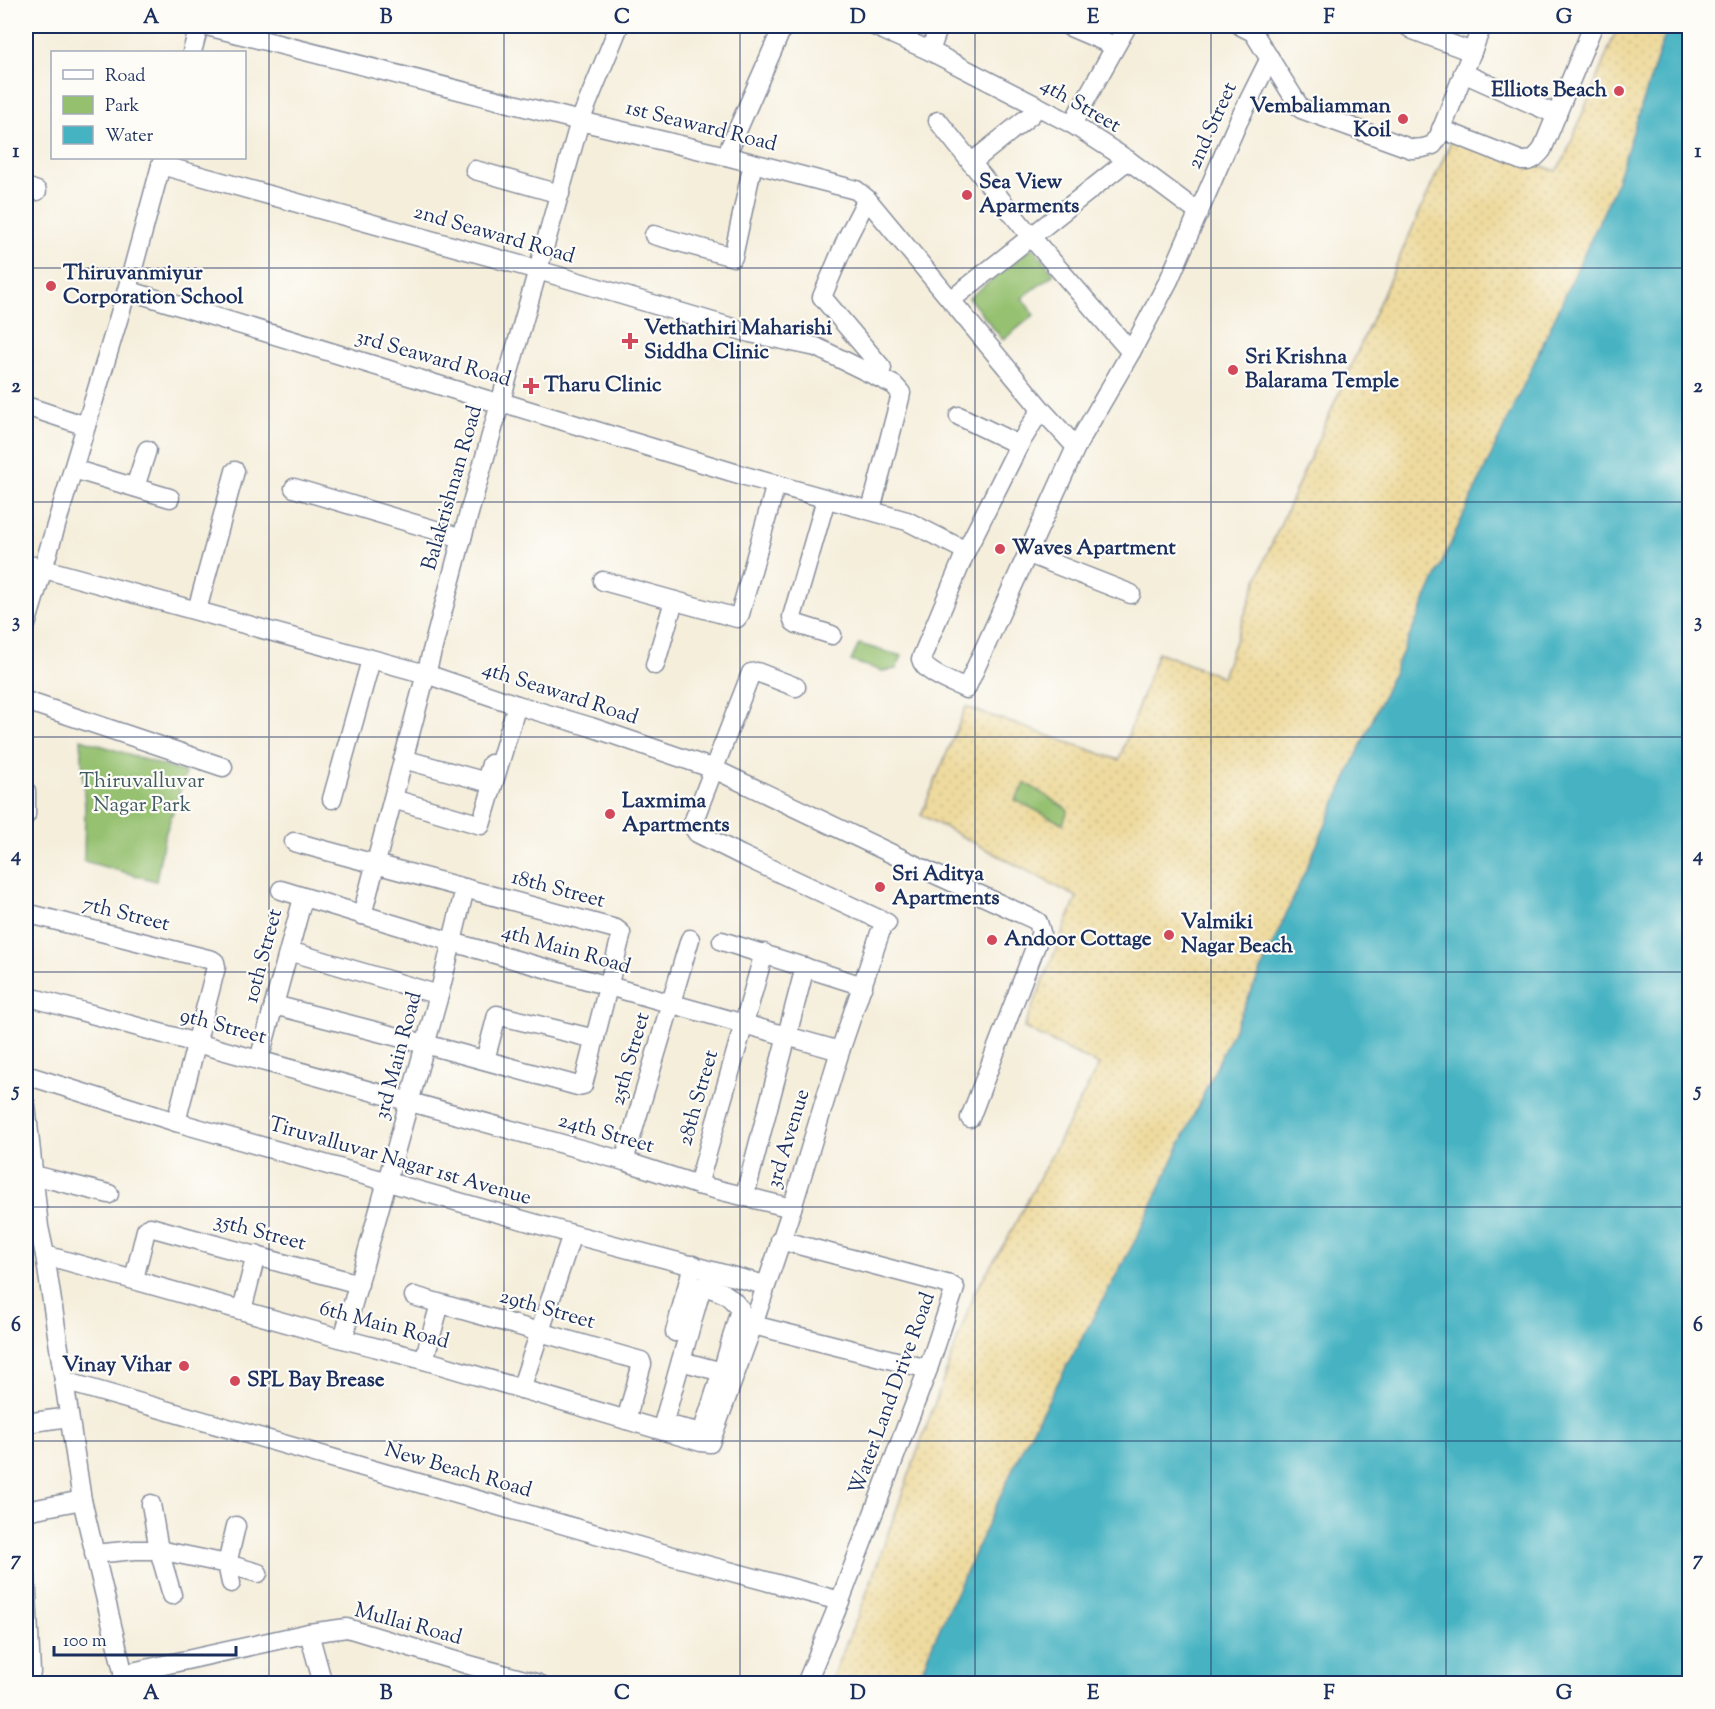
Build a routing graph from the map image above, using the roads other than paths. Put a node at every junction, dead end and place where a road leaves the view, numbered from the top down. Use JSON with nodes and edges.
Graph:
{"nodes":[{"id":1,"x":199,"y":26,"type":"edge"},
{"id":2,"x":207,"y":26,"type":"edge"},
{"id":3,"x":619,"y":26,"type":"edge"},
{"id":4,"x":783,"y":26,"type":"edge"},
{"id":5,"x":874,"y":26,"type":"edge"},
{"id":6,"x":939,"y":26,"type":"edge"},
{"id":7,"x":1068,"y":26,"type":"edge"},
{"id":8,"x":1127,"y":26,"type":"edge"},
{"id":9,"x":1407,"y":26,"type":"edge"},
{"id":10,"x":1482,"y":26,"type":"edge"},
{"id":11,"x":1593,"y":26,"type":"edge"},
{"id":12,"x":1251,"y":28,"type":"edge"},
{"id":13,"x":1115,"y":46,"type":"junction"},
{"id":14,"x":192,"y":51,"type":"edge"},
{"id":15,"x":930,"y":51,"type":"junction"},
{"id":16,"x":1472,"y":52,"type":"junction"},
{"id":17,"x":1270,"y":58,"type":"junction"},
{"id":18,"x":1463,"y":73,"type":"junction"},
{"id":19,"x":1032,"y":114,"type":"dead end"},
{"id":20,"x":1557,"y":115,"type":"junction"},
{"id":21,"x":938,"y":121,"type":"dead end"},
{"id":22,"x":580,"y":122,"type":"junction"},
{"id":23,"x":1072,"y":124,"type":"junction"},
{"id":24,"x":1437,"y":137,"type":"junction"},
{"id":25,"x":726,"y":156,"type":"junction"},
{"id":26,"x":1128,"y":160,"type":"junction"},
{"id":27,"x":162,"y":161,"type":"edge"},
{"id":28,"x":753,"y":163,"type":"junction"},
{"id":29,"x":971,"y":163,"type":"junction"},
{"id":30,"x":475,"y":170,"type":"dead end"},
{"id":31,"x":560,"y":194,"type":"junction"},
{"id":32,"x":867,"y":199,"type":"junction"},
{"id":33,"x":1199,"y":213,"type":"junction"},
{"id":34,"x":654,"y":235,"type":"dead end"},
{"id":35,"x":1031,"y":237,"type":"junction"},
{"id":36,"x":538,"y":270,"type":"junction"},
{"id":37,"x":127,"y":290,"type":"junction"},
{"id":38,"x":951,"y":300,"type":"junction"},
{"id":39,"x":1131,"y":352,"type":"junction"},
{"id":40,"x":882,"y":368,"type":"dead end"},
{"id":41,"x":501,"y":402,"type":"junction"},
{"id":42,"x":26,"y":406,"type":"edge"},
{"id":43,"x":1041,"y":409,"type":"junction"},
{"id":44,"x":959,"y":417,"type":"dead end"},
{"id":45,"x":86,"y":426,"type":"junction"},
{"id":46,"x":1019,"y":445,"type":"junction"},
{"id":47,"x":1076,"y":447,"type":"junction"},
{"id":48,"x":147,"y":450,"type":"dead end"},
{"id":49,"x":73,"y":469,"type":"junction"},
{"id":50,"x":235,"y":471,"type":"dead end"},
{"id":51,"x":776,"y":484,"type":"junction"},
{"id":52,"x":135,"y":487,"type":"junction"},
{"id":53,"x":294,"y":488,"type":"dead end"},
{"id":54,"x":170,"y":498,"type":"dead end"},
{"id":55,"x":826,"y":499,"type":"junction"},
{"id":56,"x":871,"y":510,"type":"junction"},
{"id":57,"x":462,"y":538,"type":"junction"},
{"id":58,"x":966,"y":551,"type":"junction"},
{"id":59,"x":1029,"y":554,"type":"junction"},
{"id":60,"x":34,"y":566,"type":"edge"},
{"id":61,"x":603,"y":581,"type":"dead end"},
{"id":62,"x":1131,"y":594,"type":"dead end"},
{"id":63,"x":674,"y":601,"type":"junction"},
{"id":64,"x":197,"y":610,"type":"junction"},
{"id":65,"x":26,"y":626,"type":"edge"},
{"id":66,"x":832,"y":635,"type":"dead end"},
{"id":67,"x":371,"y":660,"type":"junction"},
{"id":68,"x":655,"y":666,"type":"dead end"},
{"id":69,"x":426,"y":674,"type":"junction"},
{"id":70,"x":796,"y":687,"type":"dead end"},
{"id":71,"x":26,"y":701,"type":"edge"},
{"id":72,"x":514,"y":703,"type":"junction"},
{"id":73,"x":404,"y":759,"type":"junction"},
{"id":74,"x":223,"y":767,"type":"dead end"},
{"id":75,"x":714,"y":769,"type":"junction"},
{"id":76,"x":26,"y":791,"type":"edge"},
{"id":77,"x":393,"y":798,"type":"junction"},
{"id":78,"x":332,"y":799,"type":"dead end"},
{"id":79,"x":26,"y":815,"type":"edge"},
{"id":80,"x":294,"y":842,"type":"dead end"},
{"id":81,"x":376,"y":864,"type":"junction"},
{"id":82,"x":465,"y":888,"type":"junction"},
{"id":83,"x":280,"y":890,"type":"dead end"},
{"id":84,"x":303,"y":898,"type":"junction"},
{"id":85,"x":26,"y":913,"type":"edge"},
{"id":86,"x":362,"y":915,"type":"junction"},
{"id":87,"x":690,"y":939,"type":"dead end"},
{"id":88,"x":722,"y":941,"type":"dead end"},
{"id":89,"x":452,"y":942,"type":"junction"},
{"id":90,"x":289,"y":951,"type":"junction"},
{"id":91,"x":764,"y":953,"type":"junction"},
{"id":92,"x":805,"y":967,"type":"junction"},
{"id":93,"x":608,"y":986,"type":"junction"},
{"id":94,"x":863,"y":986,"type":"junction"},
{"id":95,"x":439,"y":995,"type":"junction"},
{"id":96,"x":26,"y":996,"type":"edge"},
{"id":97,"x":670,"y":1003,"type":"junction"},
{"id":98,"x":274,"y":1005,"type":"junction"},
{"id":99,"x":743,"y":1024,"type":"junction"},
{"id":100,"x":786,"y":1036,"type":"junction"},
{"id":101,"x":596,"y":1039,"type":"junction"},
{"id":102,"x":196,"y":1042,"type":"junction"},
{"id":103,"x":425,"y":1044,"type":"junction"},
{"id":104,"x":840,"y":1051,"type":"junction"},
{"id":105,"x":259,"y":1059,"type":"junction"},
{"id":106,"x":485,"y":1060,"type":"junction"},
{"id":107,"x":26,"y":1075,"type":"edge"},
{"id":108,"x":409,"y":1102,"type":"junction"},
{"id":109,"x":26,"y":1105,"type":"edge"},
{"id":110,"x":970,"y":1118,"type":"dead end"},
{"id":111,"x":176,"y":1122,"type":"junction"},
{"id":112,"x":624,"y":1161,"type":"junction"},
{"id":113,"x":33,"y":1175,"type":"junction"},
{"id":114,"x":387,"y":1182,"type":"junction"},
{"id":115,"x":698,"y":1185,"type":"junction"},
{"id":116,"x":109,"y":1194,"type":"dead end"},
{"id":117,"x":745,"y":1196,"type":"junction"},
{"id":118,"x":792,"y":1208,"type":"junction"},
{"id":119,"x":32,"y":1228,"type":"edge"},
{"id":120,"x":572,"y":1234,"type":"junction"},
{"id":121,"x":780,"y":1240,"type":"junction"},
{"id":122,"x":45,"y":1255,"type":"junction"},
{"id":123,"x":256,"y":1255,"type":"junction"},
{"id":124,"x":693,"y":1266,"type":"junction"},
{"id":125,"x":134,"y":1279,"type":"junction"},
{"id":126,"x":359,"y":1284,"type":"junction"},
{"id":127,"x":765,"y":1286,"type":"junction"},
{"id":128,"x":414,"y":1296,"type":"dead end"},
{"id":129,"x":440,"y":1304,"type":"junction"},
{"id":130,"x":242,"y":1310,"type":"junction"},
{"id":131,"x":749,"y":1319,"type":"junction"},
{"id":132,"x":539,"y":1331,"type":"junction"},
{"id":133,"x":675,"y":1332,"type":"dead end"},
{"id":134,"x":343,"y":1339,"type":"junction"},
{"id":135,"x":424,"y":1360,"type":"junction"},
{"id":136,"x":681,"y":1361,"type":"junction"},
{"id":137,"x":729,"y":1364,"type":"junction"},
{"id":138,"x":928,"y":1369,"type":"junction"},
{"id":139,"x":64,"y":1381,"type":"junction"},
{"id":140,"x":521,"y":1389,"type":"junction"},
{"id":141,"x":69,"y":1417,"type":"junction"},
{"id":142,"x":626,"y":1420,"type":"junction"},
{"id":143,"x":26,"y":1423,"type":"edge"},
{"id":144,"x":82,"y":1500,"type":"junction"},
{"id":145,"x":151,"y":1504,"type":"dead end"},
{"id":146,"x":26,"y":1510,"type":"edge"},
{"id":147,"x":236,"y":1526,"type":"dead end"},
{"id":148,"x":159,"y":1550,"type":"junction"},
{"id":149,"x":94,"y":1554,"type":"junction"},
{"id":150,"x":227,"y":1564,"type":"junction"},
{"id":151,"x":258,"y":1573,"type":"dead end"},
{"id":152,"x":26,"y":1579,"type":"edge"},
{"id":153,"x":231,"y":1583,"type":"dead end"},
{"id":154,"x":172,"y":1595,"type":"dead end"},
{"id":155,"x":840,"y":1601,"type":"junction"},
{"id":156,"x":309,"y":1633,"type":"junction"},
{"id":157,"x":26,"y":1677,"type":"edge"},
{"id":158,"x":125,"y":1679,"type":"edge"},
{"id":159,"x":323,"y":1683,"type":"edge"},
{"id":160,"x":539,"y":1683,"type":"edge"},
{"id":161,"x":806,"y":1683,"type":"edge"}],
"edges":[{"from":1,"to":14,"type":"street"},
{"from":2,"to":22,"type":"street","name":"1st Seaward Road"},
{"from":3,"to":22,"type":"street","name":"Balakrishnan Road"},
{"from":4,"to":25,"type":"street"},
{"from":5,"to":15,"type":"street","name":"4th Street"},
{"from":6,"to":15,"type":"street"},
{"from":7,"to":13,"type":"street"},
{"from":8,"to":13,"type":"street"},
{"from":9,"to":16,"type":"street"},
{"from":10,"to":16,"type":"street"},
{"from":11,"to":20,"type":"street"},
{"from":12,"to":17,"type":"street"},
{"from":13,"to":23,"type":"street"},
{"from":15,"to":23,"type":"street","name":"4th Street"},
{"from":16,"to":18,"type":"street"},
{"from":17,"to":24,"type":"street"},
{"from":17,"to":33,"type":"street","name":"2nd Street"},
{"from":18,"to":20,"type":"street"},
{"from":18,"to":24,"type":"street"},
{"from":19,"to":29,"type":"street"},
{"from":20,"to":24,"type":"street"},
{"from":21,"to":29,"type":"street"},
{"from":22,"to":25,"type":"street","name":"1st Seaward Road"},
{"from":22,"to":31,"type":"street","name":"Balakrishnan Road"},
{"from":23,"to":26,"type":"street","name":"4th Street"},
{"from":25,"to":28,"type":"street","name":"1st Seaward Road"},
{"from":26,"to":33,"type":"street","name":"4th Street"},
{"from":26,"to":35,"type":"street"},
{"from":27,"to":36,"type":"street","name":"2nd Seaward Road"},
{"from":27,"to":37,"type":"street"},
{"from":28,"to":32,"type":"street","name":"1st Seaward Road"},
{"from":28,"to":34,"type":"street"},
{"from":29,"to":35,"type":"street"},
{"from":30,"to":31,"type":"street"},
{"from":31,"to":36,"type":"street","name":"Balakrishnan Road"},
{"from":32,"to":38,"type":"street","name":"1st Seaward Road"},
{"from":32,"to":40,"type":"street"},
{"from":33,"to":39,"type":"street","name":"2nd Street"},
{"from":35,"to":38,"type":"street"},
{"from":35,"to":39,"type":"street"},
{"from":36,"to":41,"type":"street","name":"Balakrishnan Road"},
{"from":36,"to":56,"type":"street","name":"2nd Seaward Road"},
{"from":37,"to":41,"type":"street","name":"3rd Seaward Road"},
{"from":37,"to":45,"type":"street"},
{"from":38,"to":43,"type":"street","name":"1st Seaward Road"},
{"from":39,"to":47,"type":"street","name":"2nd Street"},
{"from":41,"to":51,"type":"street","name":"3rd Seaward Road"},
{"from":41,"to":57,"type":"street","name":"Balakrishnan Road"},
{"from":42,"to":45,"type":"street"},
{"from":43,"to":46,"type":"street"},
{"from":43,"to":47,"type":"street","name":"1st Seaward Road"},
{"from":44,"to":46,"type":"street"},
{"from":45,"to":49,"type":"street"},
{"from":46,"to":58,"type":"street"},
{"from":47,"to":59,"type":"street","name":"2nd Street"},
{"from":48,"to":52,"type":"street"},
{"from":49,"to":52,"type":"street"},
{"from":49,"to":60,"type":"street"},
{"from":50,"to":64,"type":"street"},
{"from":51,"to":55,"type":"street","name":"3rd Seaward Road"},
{"from":51,"to":63,"type":"street"},
{"from":52,"to":54,"type":"street"},
{"from":53,"to":57,"type":"street"},
{"from":55,"to":56,"type":"street","name":"3rd Seaward Road"},
{"from":55,"to":66,"type":"street"},
{"from":56,"to":58,"type":"street","name":"3rd Seaward Road"},
{"from":57,"to":69,"type":"street","name":"Balakrishnan Road"},
{"from":58,"to":59,"type":"street","name":"2nd Street"},
{"from":59,"to":62,"type":"street"},
{"from":60,"to":64,"type":"street","name":"4th Seaward Road"},
{"from":60,"to":65,"type":"street"},
{"from":61,"to":63,"type":"street"},
{"from":63,"to":68,"type":"street"},
{"from":64,"to":67,"type":"street","name":"4th Seaward Road"},
{"from":67,"to":69,"type":"street","name":"4th Seaward Road"},
{"from":67,"to":78,"type":"street"},
{"from":69,"to":72,"type":"street","name":"4th Seaward Road"},
{"from":69,"to":73,"type":"street","name":"Balakrishnan Road"},
{"from":70,"to":75,"type":"street"},
{"from":71,"to":74,"type":"street"},
{"from":72,"to":73,"type":"street"},
{"from":72,"to":75,"type":"street","name":"4th Seaward Road"},
{"from":72,"to":77,"type":"street"},
{"from":73,"to":77,"type":"street","name":"Balakrishnan Road"},
{"from":75,"to":94,"type":"street","name":"3rd Avenue"},
{"from":75,"to":110,"type":"street","name":"4th Seaward Road"},
{"from":76,"to":79,"type":"street"},
{"from":77,"to":81,"type":"street","name":"Balakrishnan Road"},
{"from":80,"to":81,"type":"street"},
{"from":81,"to":82,"type":"street"},
{"from":81,"to":86,"type":"street","name":"Balakrishnan Road"},
{"from":82,"to":89,"type":"street","name":"3rd Main Road"},
{"from":82,"to":93,"type":"street","name":"18th Street"},
{"from":83,"to":84,"type":"street","name":"4th Main Road"},
{"from":84,"to":86,"type":"street","name":"4th Main Road"},
{"from":84,"to":90,"type":"street","name":"10th Street"},
{"from":85,"to":102,"type":"street","name":"7th Street"},
{"from":86,"to":89,"type":"street","name":"4th Main Road"},
{"from":87,"to":97,"type":"street","name":"25th Street"},
{"from":88,"to":91,"type":"street"},
{"from":89,"to":93,"type":"street","name":"4th Main Road"},
{"from":89,"to":95,"type":"street","name":"3rd Main Road"},
{"from":90,"to":95,"type":"street"},
{"from":90,"to":98,"type":"street","name":"10th Street"},
{"from":91,"to":92,"type":"street"},
{"from":91,"to":99,"type":"street","name":"28th Street"},
{"from":92,"to":94,"type":"street"},
{"from":92,"to":100,"type":"street"},
{"from":93,"to":97,"type":"street","name":"4th Main Road"},
{"from":93,"to":101,"type":"street"},
{"from":94,"to":104,"type":"street","name":"3rd Avenue"},
{"from":95,"to":103,"type":"street","name":"3rd Main Road"},
{"from":96,"to":102,"type":"street","name":"9th Street"},
{"from":97,"to":99,"type":"street","name":"4th Main Road"},
{"from":97,"to":112,"type":"street","name":"25th Street"},
{"from":98,"to":103,"type":"street"},
{"from":98,"to":105,"type":"street","name":"10th Street"},
{"from":99,"to":100,"type":"street","name":"4th Main Road"},
{"from":99,"to":115,"type":"street","name":"28th Street"},
{"from":100,"to":104,"type":"street","name":"4th Main Road"},
{"from":100,"to":117,"type":"street"},
{"from":101,"to":106,"type":"street"},
{"from":101,"to":106,"type":"street"},
{"from":102,"to":105,"type":"street","name":"9th Street"},
{"from":102,"to":111,"type":"street"},
{"from":103,"to":106,"type":"street"},
{"from":103,"to":108,"type":"street","name":"3rd Main Road"},
{"from":104,"to":118,"type":"street","name":"3rd Avenue"},
{"from":105,"to":108,"type":"street","name":"9th Street"},
{"from":107,"to":111,"type":"street","name":"Tiruvalluvar Nagar 1st Avenue"},
{"from":108,"to":112,"type":"street","name":"24th Street"},
{"from":108,"to":114,"type":"street","name":"3rd Main Road"},
{"from":109,"to":113,"type":"street"},
{"from":111,"to":114,"type":"street","name":"Tiruvalluvar Nagar 1st Avenue"},
{"from":112,"to":115,"type":"street","name":"24th Street"},
{"from":113,"to":116,"type":"street"},
{"from":113,"to":119,"type":"street"},
{"from":114,"to":120,"type":"street","name":"Tiruvalluvar Nagar 1st Avenue"},
{"from":114,"to":126,"type":"street","name":"3rd Main Road"},
{"from":115,"to":117,"type":"street","name":"24th Street"},
{"from":117,"to":118,"type":"street","name":"24th Street"},
{"from":118,"to":121,"type":"street","name":"3rd Avenue"},
{"from":119,"to":122,"type":"street"},
{"from":120,"to":124,"type":"street","name":"Tiruvalluvar Nagar 1st Avenue"},
{"from":120,"to":132,"type":"street"},
{"from":121,"to":127,"type":"street","name":"3rd Avenue"},
{"from":121,"to":138,"type":"street","name":"Water Land Drive Road"},
{"from":122,"to":125,"type":"street","name":"6th Main Road"},
{"from":122,"to":139,"type":"street"},
{"from":123,"to":125,"type":"street","name":"35th Street"},
{"from":123,"to":126,"type":"street","name":"35th Street"},
{"from":123,"to":130,"type":"street"},
{"from":124,"to":127,"type":"street","name":"Tiruvalluvar Nagar 1st Avenue"},
{"from":124,"to":133,"type":"street"},
{"from":125,"to":130,"type":"street","name":"6th Main Road"},
{"from":126,"to":134,"type":"street","name":"3rd Main Road"},
{"from":127,"to":131,"type":"street"},
{"from":128,"to":129,"type":"street","name":"29th Street"},
{"from":129,"to":132,"type":"street","name":"29th Street"},
{"from":129,"to":135,"type":"street"},
{"from":130,"to":134,"type":"street","name":"6th Main Road"},
{"from":131,"to":136,"type":"street"},
{"from":131,"to":137,"type":"street"},
{"from":131,"to":138,"type":"street"},
{"from":132,"to":140,"type":"street"},
{"from":132,"to":142,"type":"street","name":"29th Street"},
{"from":134,"to":135,"type":"street","name":"6th Main Road"},
{"from":135,"to":140,"type":"street","name":"6th Main Road"},
{"from":136,"to":137,"type":"street"},
{"from":136,"to":137,"type":"street"},
{"from":137,"to":142,"type":"street","name":"6th Main Road"},
{"from":138,"to":155,"type":"street","name":"Water Land Drive Road"},
{"from":139,"to":141,"type":"street"},
{"from":139,"to":155,"type":"street","name":"New Beach Road"},
{"from":140,"to":142,"type":"street","name":"6th Main Road"},
{"from":141,"to":143,"type":"street"},
{"from":141,"to":144,"type":"street"},
{"from":144,"to":146,"type":"street"},
{"from":144,"to":149,"type":"street"},
{"from":145,"to":148,"type":"street"},
{"from":147,"to":150,"type":"street"},
{"from":148,"to":149,"type":"street"},
{"from":148,"to":150,"type":"street"},
{"from":148,"to":154,"type":"street"},
{"from":149,"to":158,"type":"street"},
{"from":150,"to":151,"type":"street"},
{"from":150,"to":153,"type":"street"},
{"from":152,"to":157,"type":"street"},
{"from":155,"to":161,"type":"street","name":"Water Land Drive Road"},
{"from":156,"to":158,"type":"street","name":"Mullai Road"},
{"from":156,"to":159,"type":"street"},
{"from":156,"to":160,"type":"street","name":"Mullai Road"}]}
